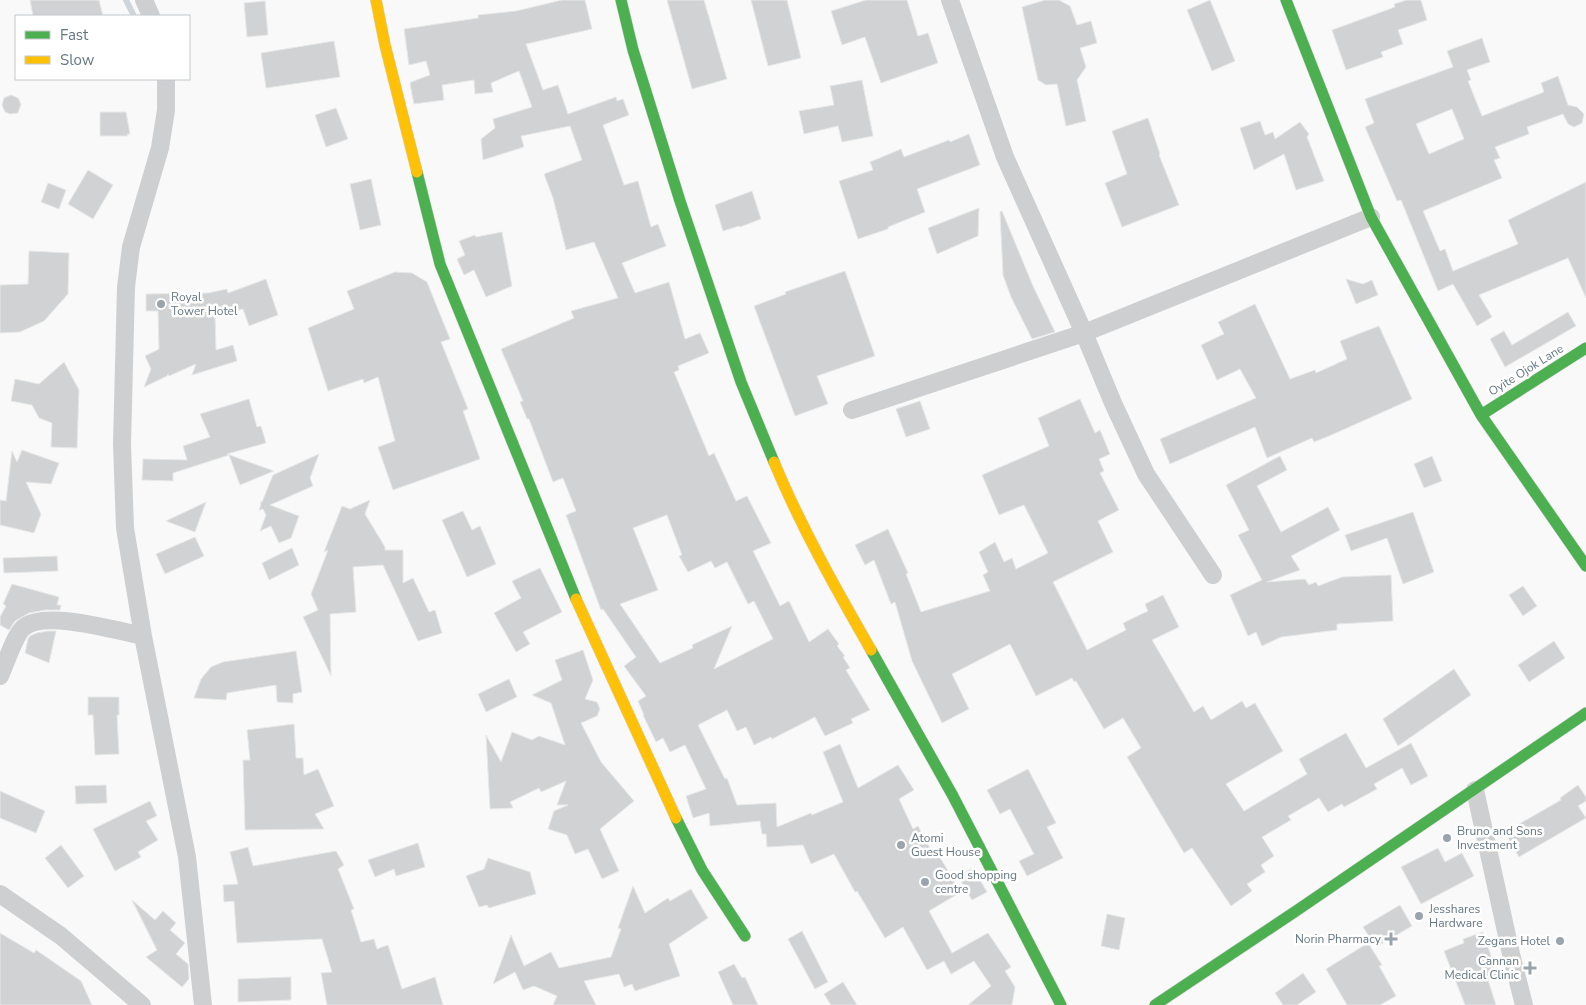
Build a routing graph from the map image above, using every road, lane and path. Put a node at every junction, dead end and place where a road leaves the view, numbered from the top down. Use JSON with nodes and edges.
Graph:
{"nodes":[{"id":1,"x":144,"y":0,"type":"edge"},
{"id":2,"x":376,"y":0,"type":"edge"},
{"id":3,"x":621,"y":0,"type":"edge"},
{"id":4,"x":950,"y":0,"type":"edge"},
{"id":5,"x":1286,"y":0,"type":"edge"},
{"id":6,"x":151,"y":15,"type":"edge"},
{"id":7,"x":166,"y":80,"type":"edge"},
{"id":8,"x":1371,"y":217,"type":"junction"},
{"id":9,"x":1084,"y":333,"type":"junction"},
{"id":10,"x":1586,"y":348,"type":"edge"},
{"id":11,"x":852,"y":410,"type":"dead end"},
{"id":12,"x":1480,"y":415,"type":"junction"},
{"id":13,"x":1586,"y":566,"type":"edge"},
{"id":14,"x":1213,"y":575,"type":"dead end"},
{"id":15,"x":144,"y":636,"type":"junction"},
{"id":16,"x":0,"y":676,"type":"edge"},
{"id":17,"x":1586,"y":713,"type":"edge"},
{"id":18,"x":1475,"y":790,"type":"junction"},
{"id":19,"x":0,"y":894,"type":"edge"},
{"id":20,"x":745,"y":936,"type":"dead end"},
{"id":21,"x":142,"y":1005,"type":"edge"},
{"id":22,"x":203,"y":1005,"type":"edge"},
{"id":23,"x":1061,"y":1005,"type":"edge"},
{"id":24,"x":1155,"y":1005,"type":"edge"},
{"id":25,"x":1524,"y":1005,"type":"edge"}],
"edges":[{"from":1,"to":6,"type":"street"},
{"from":2,"to":20,"type":"street"},
{"from":3,"to":23,"type":"street"},
{"from":4,"to":9,"type":"street"},
{"from":5,"to":8,"type":"street"},
{"from":7,"to":15,"type":"street"},
{"from":8,"to":9,"type":"street"},
{"from":8,"to":12,"type":"street"},
{"from":9,"to":11,"type":"street"},
{"from":9,"to":14,"type":"street"},
{"from":10,"to":12,"type":"street","name":"Oyite Ojok Lane"},
{"from":12,"to":13,"type":"street"},
{"from":15,"to":16,"type":"street"},
{"from":15,"to":22,"type":"street"},
{"from":17,"to":18,"type":"street"},
{"from":18,"to":24,"type":"street"},
{"from":18,"to":25,"type":"street"},
{"from":19,"to":21,"type":"street"}]}
